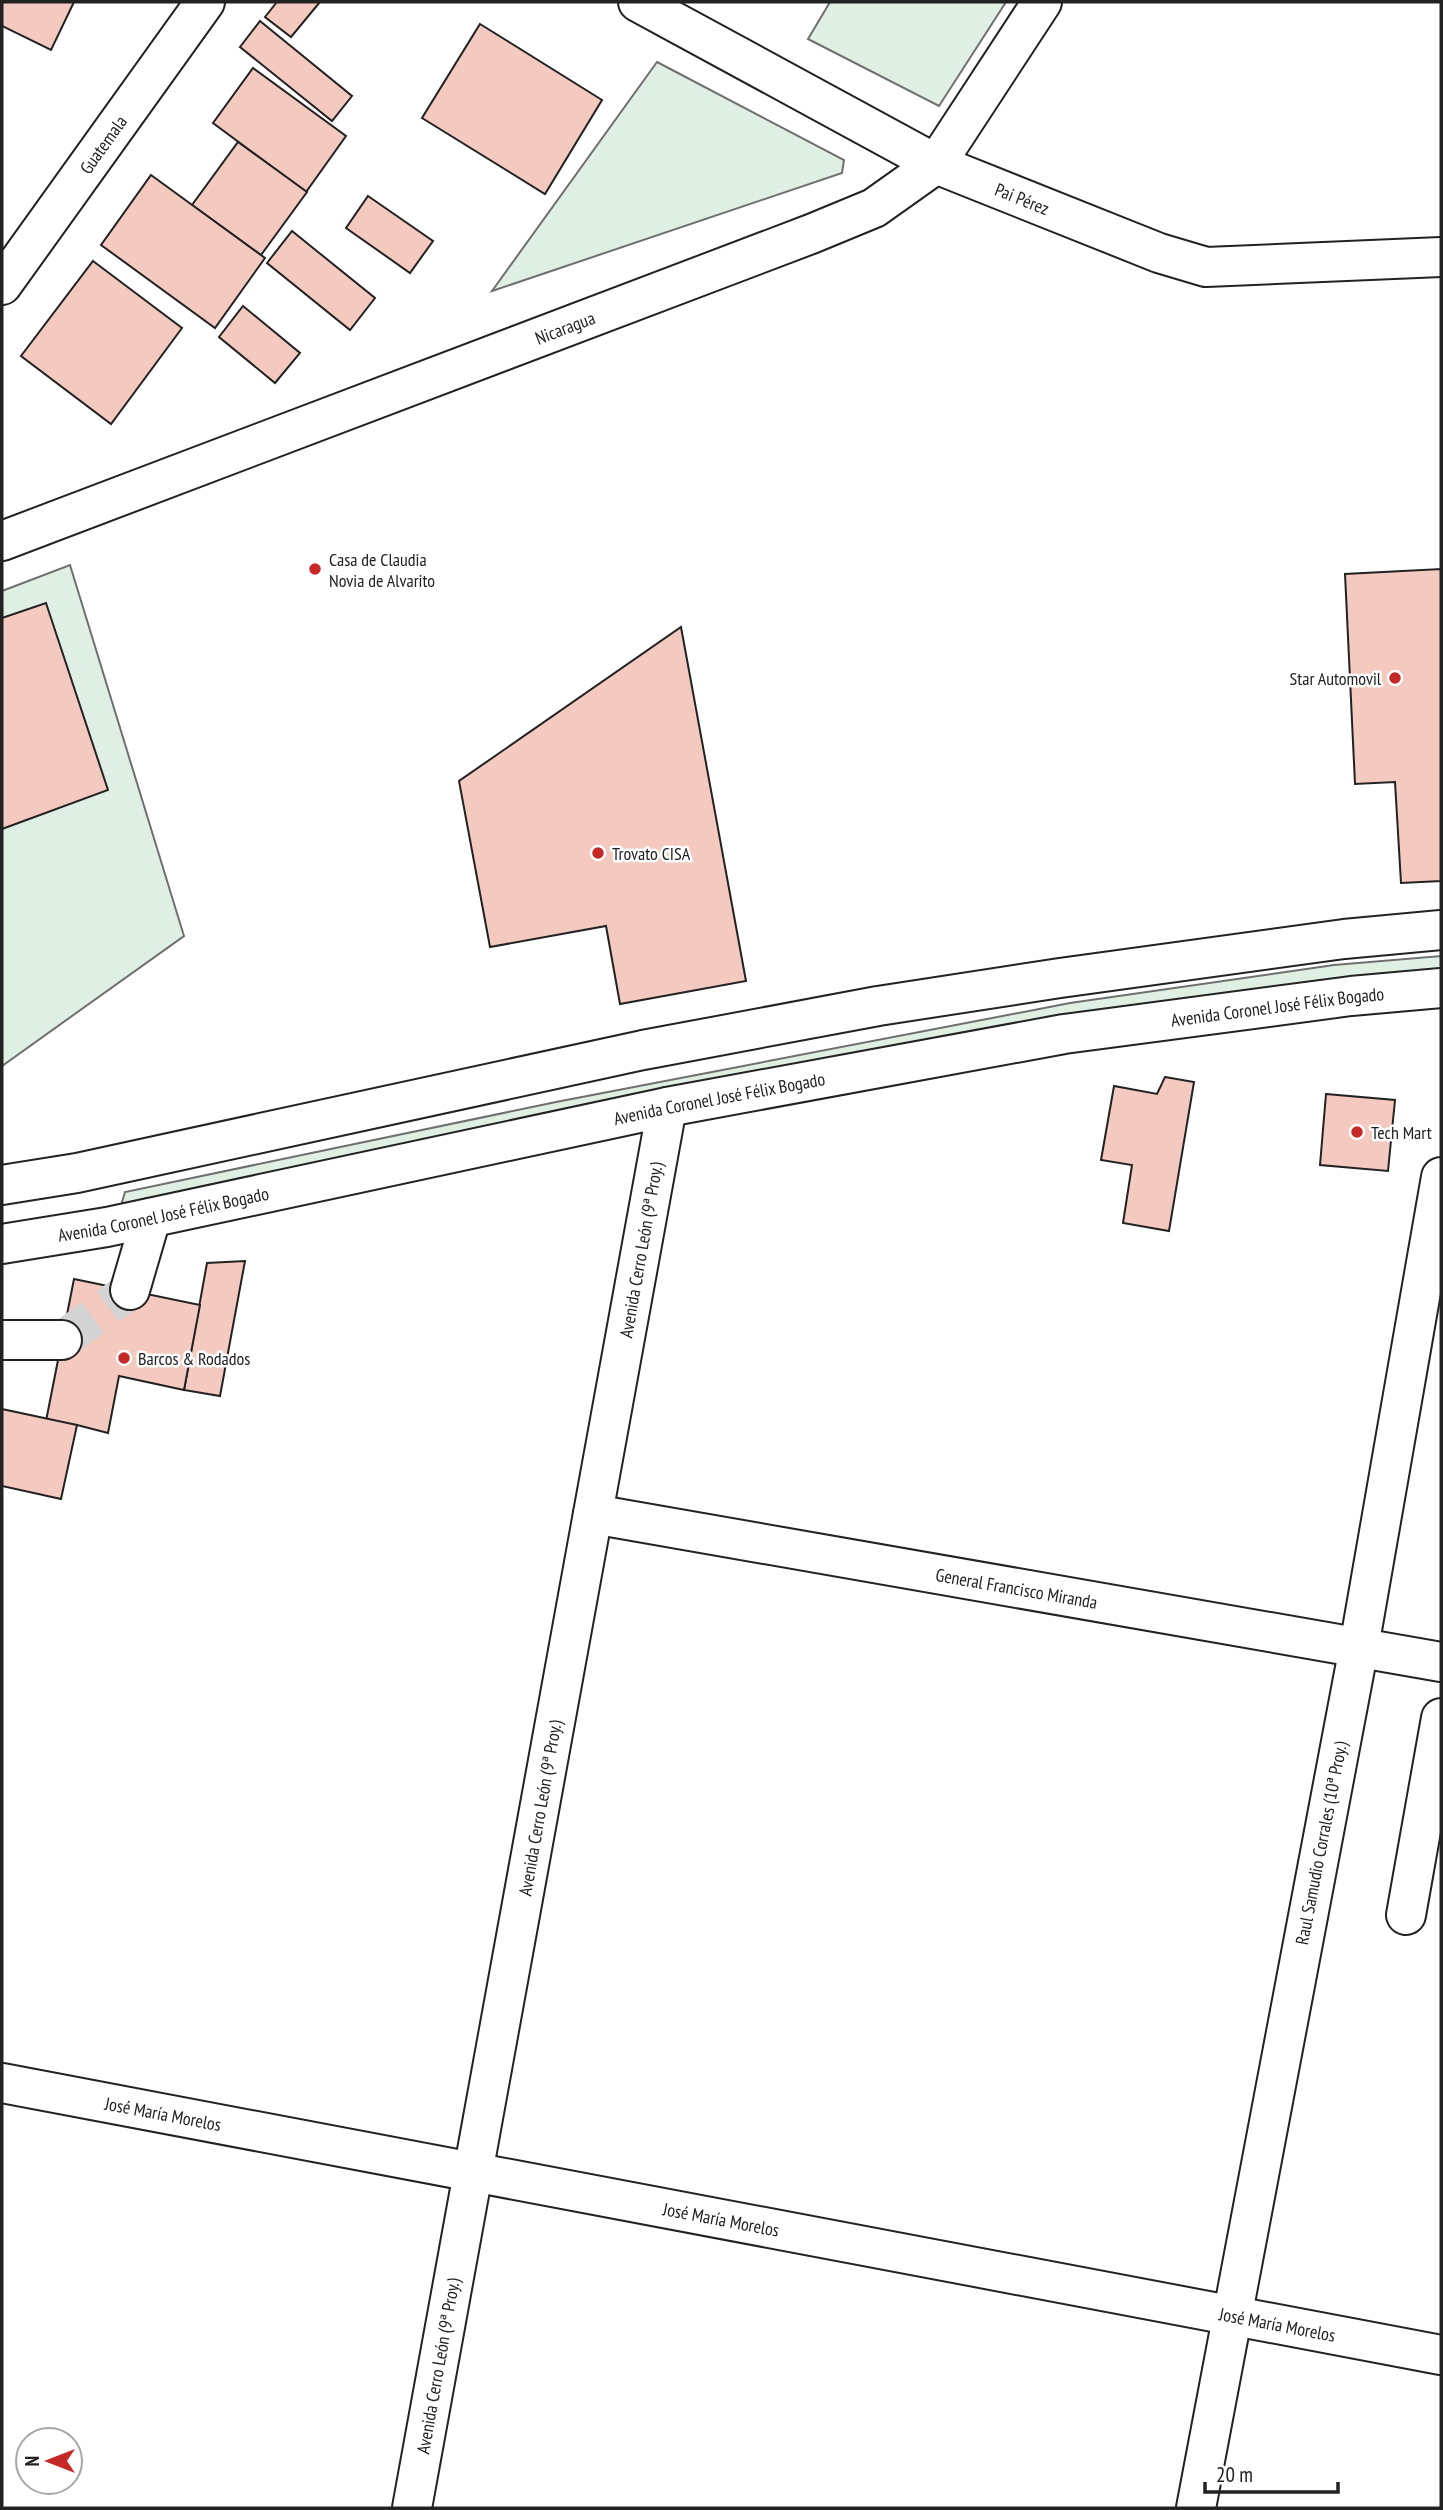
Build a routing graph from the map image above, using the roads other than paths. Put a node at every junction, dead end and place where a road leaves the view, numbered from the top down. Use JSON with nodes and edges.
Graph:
{"nodes":[{"id":1,"x":205,"y":2,"type":"edge"},
{"id":2,"x":638,"y":2,"type":"edge"},
{"id":3,"x":1042,"y":2,"type":"edge"},
{"id":4,"x":936,"y":164,"type":"junction"},
{"id":5,"x":1441,"y":257,"type":"edge"},
{"id":6,"x":2,"y":285,"type":"edge"},
{"id":7,"x":2,"y":541,"type":"edge"},
{"id":8,"x":1441,"y":930,"type":"edge"},
{"id":9,"x":1441,"y":988,"type":"edge"},
{"id":10,"x":667,"y":1107,"type":"junction"},
{"id":11,"x":1441,"y":1177,"type":"edge"},
{"id":12,"x":2,"y":1185,"type":"edge"},
{"id":13,"x":151,"y":1218,"type":"junction"},
{"id":14,"x":2,"y":1244,"type":"edge"},
{"id":15,"x":131,"y":1290,"type":"tunnel mouth"},
{"id":16,"x":62,"y":1339,"type":"tunnel mouth"},
{"id":17,"x":2,"y":1340,"type":"edge"},
{"id":18,"x":593,"y":1514,"type":"junction"},
{"id":19,"x":1359,"y":1647,"type":"junction"},
{"id":20,"x":1441,"y":1662,"type":"edge"},
{"id":21,"x":1441,"y":1718,"type":"edge"},
{"id":22,"x":1406,"y":1915,"type":"dead end"},
{"id":23,"x":2,"y":2082,"type":"edge"},
{"id":24,"x":473,"y":2171,"type":"junction"},
{"id":25,"x":1230,"y":2315,"type":"junction"},
{"id":26,"x":1441,"y":2355,"type":"edge"},
{"id":27,"x":412,"y":2508,"type":"edge"},
{"id":28,"x":1196,"y":2508,"type":"edge"}],
"edges":[{"from":1,"to":6,"type":"street","name":"Guatemala"},
{"from":2,"to":4,"type":"street","name":"Pai Pérez"},
{"from":3,"to":4,"type":"street","name":"Nicaragua"},
{"from":4,"to":5,"type":"street","name":"Pai Pérez"},
{"from":4,"to":7,"type":"street","name":"Nicaragua"},
{"from":8,"to":12,"type":"street"},
{"from":9,"to":10,"type":"street","name":"Avenida Coronel José Félix Bogado"},
{"from":10,"to":13,"type":"street","name":"Avenida Coronel José Félix Bogado"},
{"from":10,"to":18,"type":"street","name":"Avenida Cerro León (9ª Proy.)"},
{"from":11,"to":19,"type":"street","name":"Raul Samudio Corrales (10ª Proy.)"},
{"from":13,"to":14,"type":"street","name":"Avenida Coronel José Félix Bogado"},
{"from":13,"to":15,"type":"street"},
{"from":16,"to":17,"type":"street"},
{"from":18,"to":19,"type":"street","name":"General Francisco Miranda"},
{"from":18,"to":24,"type":"street","name":"Avenida Cerro León (9ª Proy.)"},
{"from":19,"to":20,"type":"street","name":"General Francisco Miranda"},
{"from":19,"to":25,"type":"street","name":"Raul Samudio Corrales (10ª Proy.)"},
{"from":21,"to":22,"type":"street"},
{"from":23,"to":24,"type":"street","name":"José María Morelos"},
{"from":24,"to":25,"type":"street","name":"José María Morelos"},
{"from":24,"to":27,"type":"street","name":"Avenida Cerro León (9ª Proy.)"},
{"from":25,"to":26,"type":"street","name":"José María Morelos"},
{"from":25,"to":28,"type":"street","name":"Raul Samudio Corrales (10ª Proy.)"}]}
